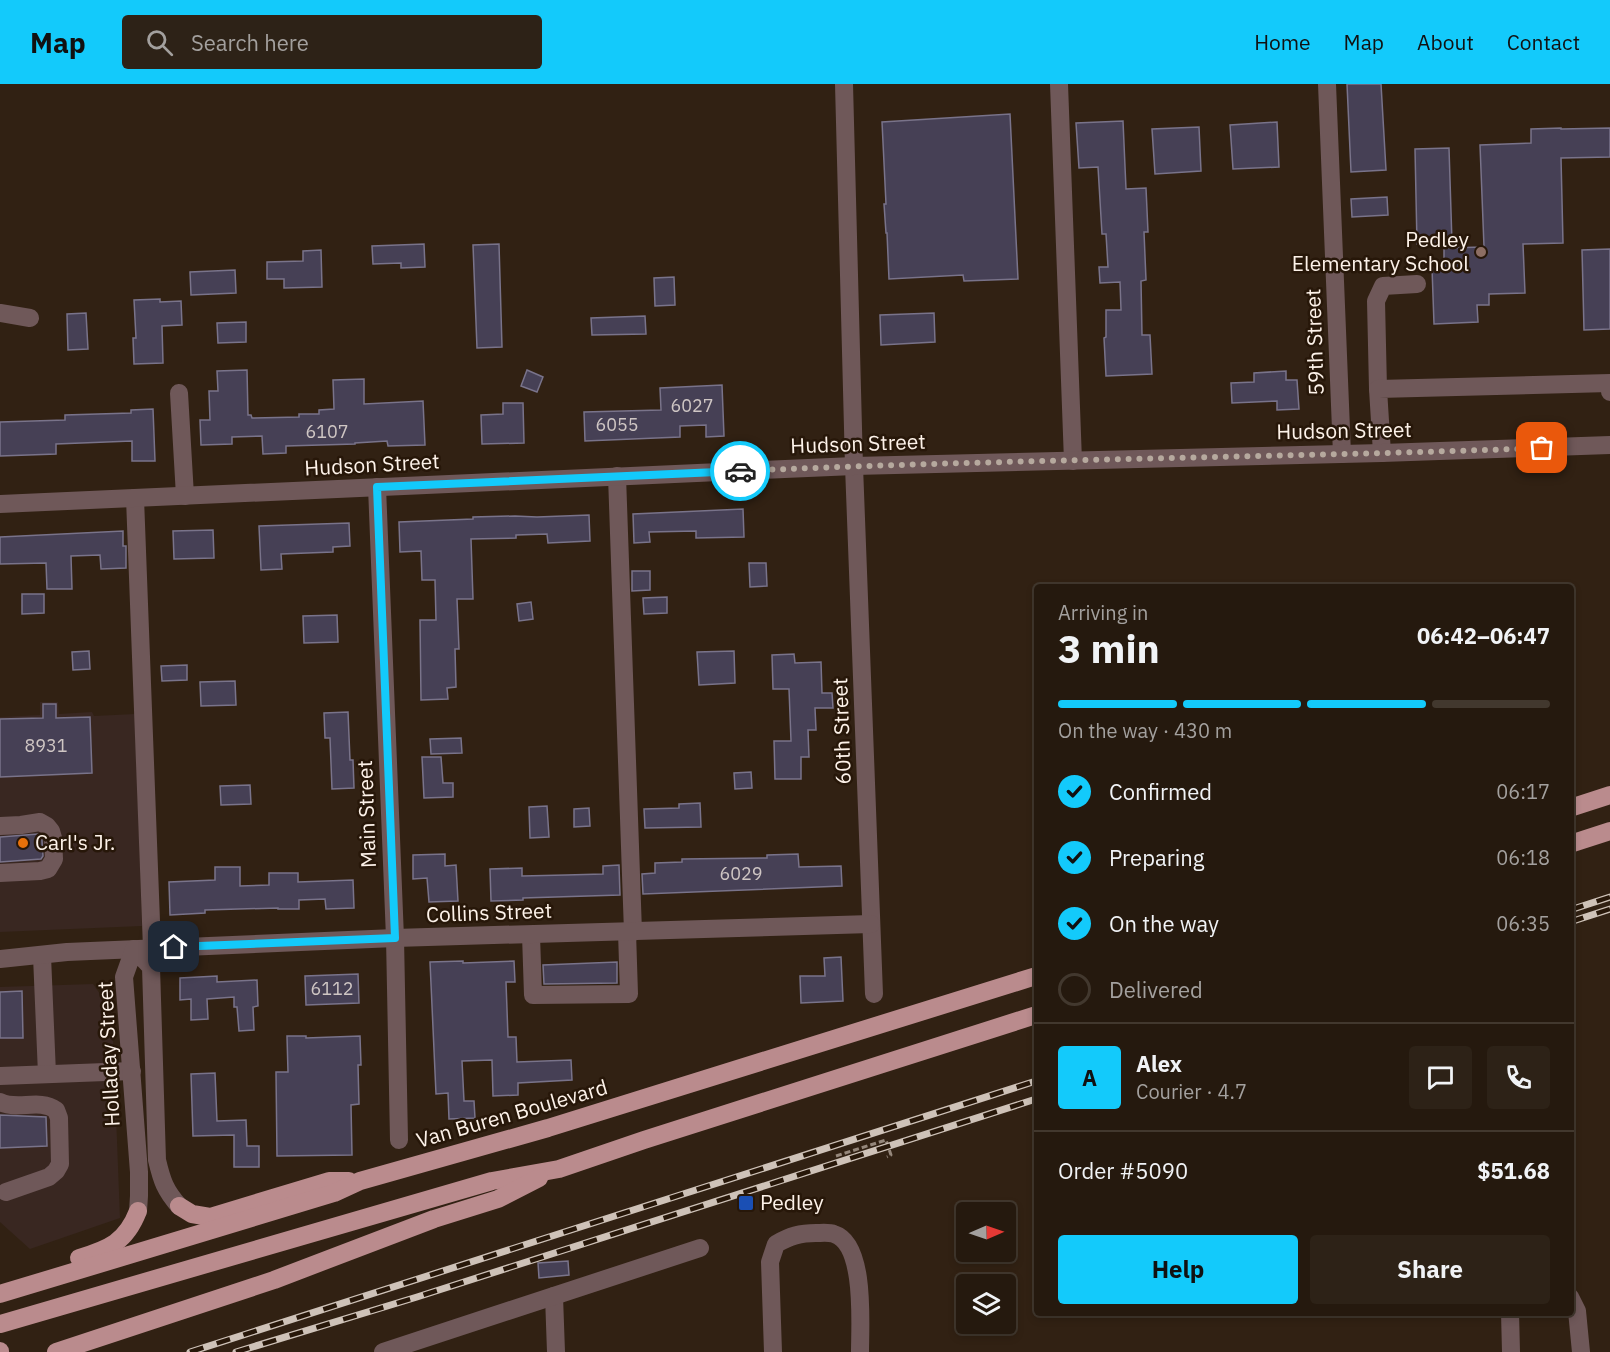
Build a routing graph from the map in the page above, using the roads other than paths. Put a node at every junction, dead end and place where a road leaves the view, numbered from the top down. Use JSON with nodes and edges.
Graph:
{"nodes":[{"id":1,"x":844,"y":84,"type":"edge"},
{"id":2,"x":1059,"y":84,"type":"edge"},
{"id":3,"x":1328,"y":84,"type":"edge"},
{"id":4,"x":1417,"y":284,"type":"dead end"},
{"id":5,"x":0,"y":314,"type":"edge"},
{"id":6,"x":30,"y":318,"type":"dead end"},
{"id":7,"x":1378,"y":389,"type":"junction"},
{"id":8,"x":179,"y":393,"type":"dead end"},
{"id":9,"x":1610,"y":393,"type":"edge"},
{"id":10,"x":1610,"y":445,"type":"edge"},
{"id":11,"x":1382,"y":453,"type":"junction"},
{"id":12,"x":1342,"y":454,"type":"junction"},
{"id":13,"x":1073,"y":461,"type":"junction"},
{"id":14,"x":854,"y":466,"type":"junction"},
{"id":15,"x":617,"y":477,"type":"junction"},
{"id":16,"x":377,"y":487,"type":"junction"},
{"id":17,"x":185,"y":496,"type":"junction"},
{"id":18,"x":135,"y":498,"type":"junction"},
{"id":19,"x":0,"y":504,"type":"edge"},
{"id":20,"x":1610,"y":795,"type":"edge"},
{"id":21,"x":1574,"y":807,"type":"edge"},
{"id":22,"x":0,"y":826,"type":"edge"},
{"id":23,"x":1610,"y":831,"type":"edge"},
{"id":24,"x":1574,"y":843,"type":"edge"},
{"id":25,"x":0,"y":873,"type":"edge"},
{"id":26,"x":871,"y":924,"type":"junction"},
{"id":27,"x":630,"y":932,"type":"junction"},
{"id":28,"x":531,"y":935,"type":"junction"},
{"id":29,"x":395,"y":938,"type":"junction"},
{"id":30,"x":143,"y":949,"type":"junction"},
{"id":31,"x":42,"y":956,"type":"junction"},
{"id":32,"x":0,"y":959,"type":"edge"},
{"id":33,"x":1034,"y":977,"type":"edge"},
{"id":34,"x":874,"y":994,"type":"dead end"},
{"id":35,"x":1034,"y":1016,"type":"edge"},
{"id":36,"x":132,"y":1071,"type":"junction"},
{"id":37,"x":47,"y":1074,"type":"junction"},
{"id":38,"x":0,"y":1076,"type":"edge"},
{"id":39,"x":0,"y":1102,"type":"edge"},
{"id":40,"x":399,"y":1140,"type":"dead end"},
{"id":41,"x":558,"y":1169,"type":"junction"},
{"id":42,"x":360,"y":1181,"type":"junction"},
{"id":43,"x":6,"y":1192,"type":"dead end"},
{"id":44,"x":179,"y":1206,"type":"joint"},
{"id":45,"x":138,"y":1211,"type":"joint"},
{"id":46,"x":700,"y":1248,"type":"dead end"},
{"id":47,"x":22,"y":1287,"type":"junction"},
{"id":48,"x":0,"y":1294,"type":"edge"},
{"id":49,"x":554,"y":1296,"type":"junction"},
{"id":50,"x":1574,"y":1305,"type":"edge"},
{"id":51,"x":1510,"y":1316,"type":"edge"},
{"id":52,"x":0,"y":1324,"type":"edge"},
{"id":53,"x":56,"y":1352,"type":"edge"},
{"id":54,"x":383,"y":1352,"type":"edge"},
{"id":55,"x":556,"y":1352,"type":"edge"},
{"id":56,"x":773,"y":1352,"type":"edge"},
{"id":57,"x":860,"y":1352,"type":"edge"},
{"id":58,"x":1511,"y":1352,"type":"edge"},
{"id":59,"x":1581,"y":1352,"type":"edge"}],
"edges":[{"from":1,"to":14,"type":"street","name":"60th Street"},
{"from":2,"to":13,"type":"street"},
{"from":3,"to":12,"type":"street","name":"59th Street"},
{"from":4,"to":7,"type":"street"},
{"from":5,"to":6,"type":"street"},
{"from":7,"to":9,"type":"street"},
{"from":7,"to":11,"type":"street"},
{"from":8,"to":17,"type":"street"},
{"from":10,"to":11,"type":"street","name":"Hudson Street"},
{"from":11,"to":12,"type":"street","name":"Hudson Street"},
{"from":12,"to":13,"type":"street","name":"Hudson Street"},
{"from":13,"to":14,"type":"street","name":"Hudson Street"},
{"from":14,"to":15,"type":"street","name":"Hudson Street"},
{"from":14,"to":26,"type":"street","name":"60th Street"},
{"from":15,"to":16,"type":"street","name":"Hudson Street"},
{"from":15,"to":27,"type":"street"},
{"from":16,"to":17,"type":"street","name":"Hudson Street"},
{"from":16,"to":29,"type":"street","name":"Main Street"},
{"from":17,"to":18,"type":"street","name":"Hudson Street"},
{"from":18,"to":19,"type":"street","name":"Hudson Street"},
{"from":18,"to":30,"type":"street"},
{"from":20,"to":21,"type":"main road"},
{"from":22,"to":25,"type":"street"},
{"from":23,"to":24,"type":"main road"},
{"from":26,"to":27,"type":"street","name":"Collins Street"},
{"from":26,"to":34,"type":"street","name":"60th Street"},
{"from":27,"to":28,"type":"street","name":"Collins Street"},
{"from":27,"to":28,"type":"street"},
{"from":28,"to":29,"type":"street","name":"Collins Street"},
{"from":29,"to":30,"type":"street","name":"Collins Street"},
{"from":29,"to":40,"type":"street","name":"Main Street"},
{"from":30,"to":31,"type":"street","name":"Collins Street"},
{"from":30,"to":36,"type":"street","name":"Holladay Street"},
{"from":30,"to":44,"type":"street","name":"Holladay Street"},
{"from":31,"to":32,"type":"street","name":"Collins Street"},
{"from":31,"to":37,"type":"street"},
{"from":33,"to":42,"type":"main road","name":"Van Buren Boulevard"},
{"from":35,"to":41,"type":"main road"},
{"from":36,"to":37,"type":"street"},
{"from":36,"to":45,"type":"street","name":"Holladay Street"},
{"from":37,"to":38,"type":"street"},
{"from":39,"to":43,"type":"street"},
{"from":41,"to":52,"type":"main road"},
{"from":41,"to":53,"type":"main road"},
{"from":42,"to":44,"type":"main road"},
{"from":42,"to":47,"type":"main road","name":"Van Buren Boulevard"},
{"from":45,"to":47,"type":"main road"},
{"from":46,"to":49,"type":"street"},
{"from":47,"to":48,"type":"main road","name":"Van Buren Boulevard"},
{"from":49,"to":54,"type":"street"},
{"from":49,"to":55,"type":"street"},
{"from":50,"to":59,"type":"street"},
{"from":51,"to":58,"type":"street"},
{"from":56,"to":57,"type":"street"}]}
